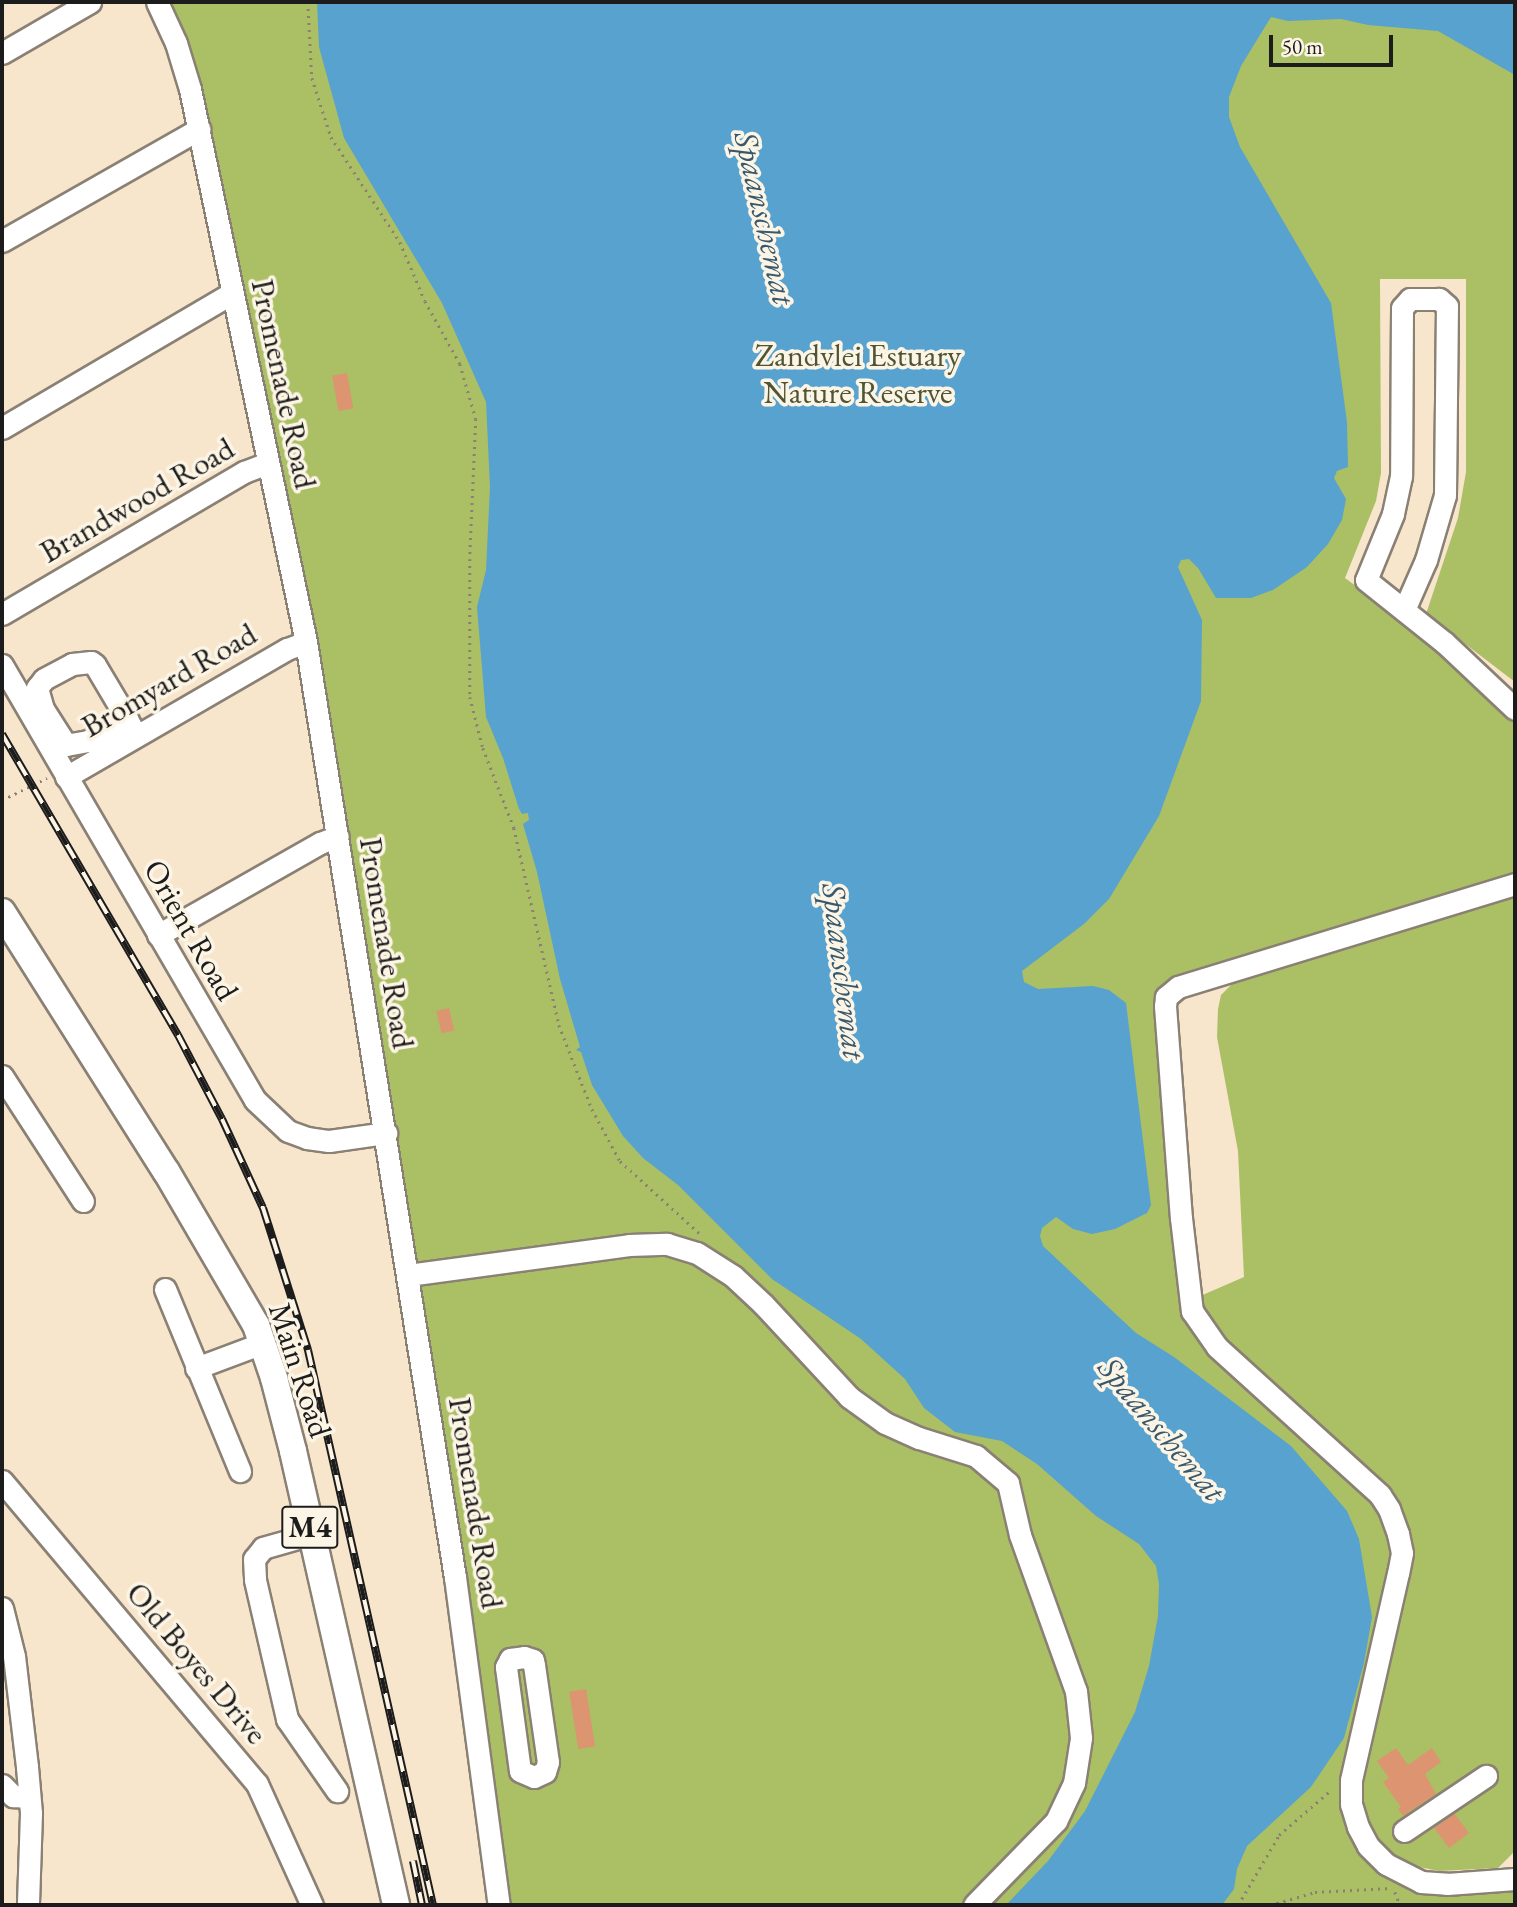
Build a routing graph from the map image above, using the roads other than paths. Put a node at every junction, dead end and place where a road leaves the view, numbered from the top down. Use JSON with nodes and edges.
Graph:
{"nodes":[{"id":1,"x":90,"y":2,"type":"edge"},
{"id":2,"x":157,"y":2,"type":"edge"},
{"id":3,"x":2,"y":53,"type":"edge"},
{"id":4,"x":199,"y":129,"type":"junction"},
{"id":5,"x":2,"y":241,"type":"edge"},
{"id":6,"x":232,"y":293,"type":"junction"},
{"id":7,"x":2,"y":428,"type":"edge"},
{"id":8,"x":268,"y":463,"type":"junction"},
{"id":9,"x":2,"y":614,"type":"edge"},
{"id":10,"x":1409,"y":614,"type":"junction"},
{"id":11,"x":306,"y":642,"type":"junction"},
{"id":12,"x":2,"y":665,"type":"edge"},
{"id":13,"x":1515,"y":709,"type":"edge"},
{"id":14,"x":64,"y":774,"type":"junction"},
{"id":15,"x":338,"y":836,"type":"junction"},
{"id":16,"x":1515,"y":884,"type":"edge"},
{"id":17,"x":2,"y":912,"type":"edge"},
{"id":18,"x":158,"y":935,"type":"junction"},
{"id":19,"x":2,"y":1076,"type":"edge"},
{"id":20,"x":386,"y":1133,"type":"junction"},
{"id":21,"x":83,"y":1201,"type":"dead end"},
{"id":22,"x":408,"y":1275,"type":"junction"},
{"id":23,"x":165,"y":1289,"type":"dead end"},
{"id":24,"x":263,"y":1343,"type":"junction"},
{"id":25,"x":196,"y":1368,"type":"junction"},
{"id":26,"x":240,"y":1471,"type":"dead end"},
{"id":27,"x":2,"y":1481,"type":"edge"},
{"id":28,"x":312,"y":1534,"type":"junction"},
{"id":29,"x":2,"y":1608,"type":"edge"},
{"id":30,"x":546,"y":1743,"type":"junction"},
{"id":31,"x":517,"y":1746,"type":"junction"},
{"id":32,"x":480,"y":1751,"type":"junction"},
{"id":33,"x":1486,"y":1776,"type":"dead end"},
{"id":34,"x":2,"y":1785,"type":"edge"},
{"id":35,"x":337,"y":1791,"type":"dead end"},
{"id":36,"x":29,"y":1797,"type":"junction"},
{"id":37,"x":1404,"y":1831,"type":"dead end"},
{"id":38,"x":1515,"y":1879,"type":"edge"},
{"id":39,"x":28,"y":1905,"type":"edge"},
{"id":40,"x":312,"y":1905,"type":"edge"},
{"id":41,"x":396,"y":1905,"type":"edge"},
{"id":42,"x":499,"y":1905,"type":"edge"},
{"id":43,"x":974,"y":1905,"type":"edge"}],
"edges":[{"from":1,"to":3,"type":"street"},
{"from":2,"to":4,"type":"street","name":"Promenade Road"},
{"from":4,"to":5,"type":"street"},
{"from":4,"to":6,"type":"street","name":"Promenade Road"},
{"from":6,"to":7,"type":"street"},
{"from":6,"to":8,"type":"street","name":"Promenade Road"},
{"from":8,"to":9,"type":"street","name":"Brandwood Road"},
{"from":8,"to":11,"type":"street","name":"Promenade Road"},
{"from":10,"to":10,"type":"street"},
{"from":10,"to":13,"type":"street"},
{"from":11,"to":14,"type":"street","name":"Bromyard Road"},
{"from":11,"to":15,"type":"street","name":"Promenade Road"},
{"from":12,"to":14,"type":"street","name":"Orient Road"},
{"from":14,"to":18,"type":"street","name":"Orient Road"},
{"from":15,"to":18,"type":"street"},
{"from":15,"to":20,"type":"street","name":"Promenade Road"},
{"from":16,"to":38,"type":"street"},
{"from":17,"to":24,"type":"main road","name":"Main Road","number":"M4"},
{"from":18,"to":20,"type":"street","name":"Orient Road"},
{"from":19,"to":21,"type":"street"},
{"from":20,"to":22,"type":"street","name":"Promenade Road"},
{"from":22,"to":32,"type":"street","name":"Promenade Road"},
{"from":22,"to":43,"type":"street"},
{"from":23,"to":25,"type":"street"},
{"from":24,"to":25,"type":"street"},
{"from":24,"to":28,"type":"main road","name":"Main Road","number":"M4"},
{"from":25,"to":26,"type":"street"},
{"from":27,"to":40,"type":"street","name":"Old Boyes Drive"},
{"from":28,"to":35,"type":"street"},
{"from":28,"to":41,"type":"main road","name":"Main Road","number":"M4"},
{"from":29,"to":36,"type":"street"},
{"from":30,"to":31,"type":"street"},
{"from":30,"to":31,"type":"street"},
{"from":30,"to":31,"type":"street"},
{"from":31,"to":32,"type":"street"},
{"from":32,"to":42,"type":"street","name":"Promenade Road"},
{"from":33,"to":37,"type":"street"},
{"from":34,"to":36,"type":"street"},
{"from":36,"to":39,"type":"street"}]}
